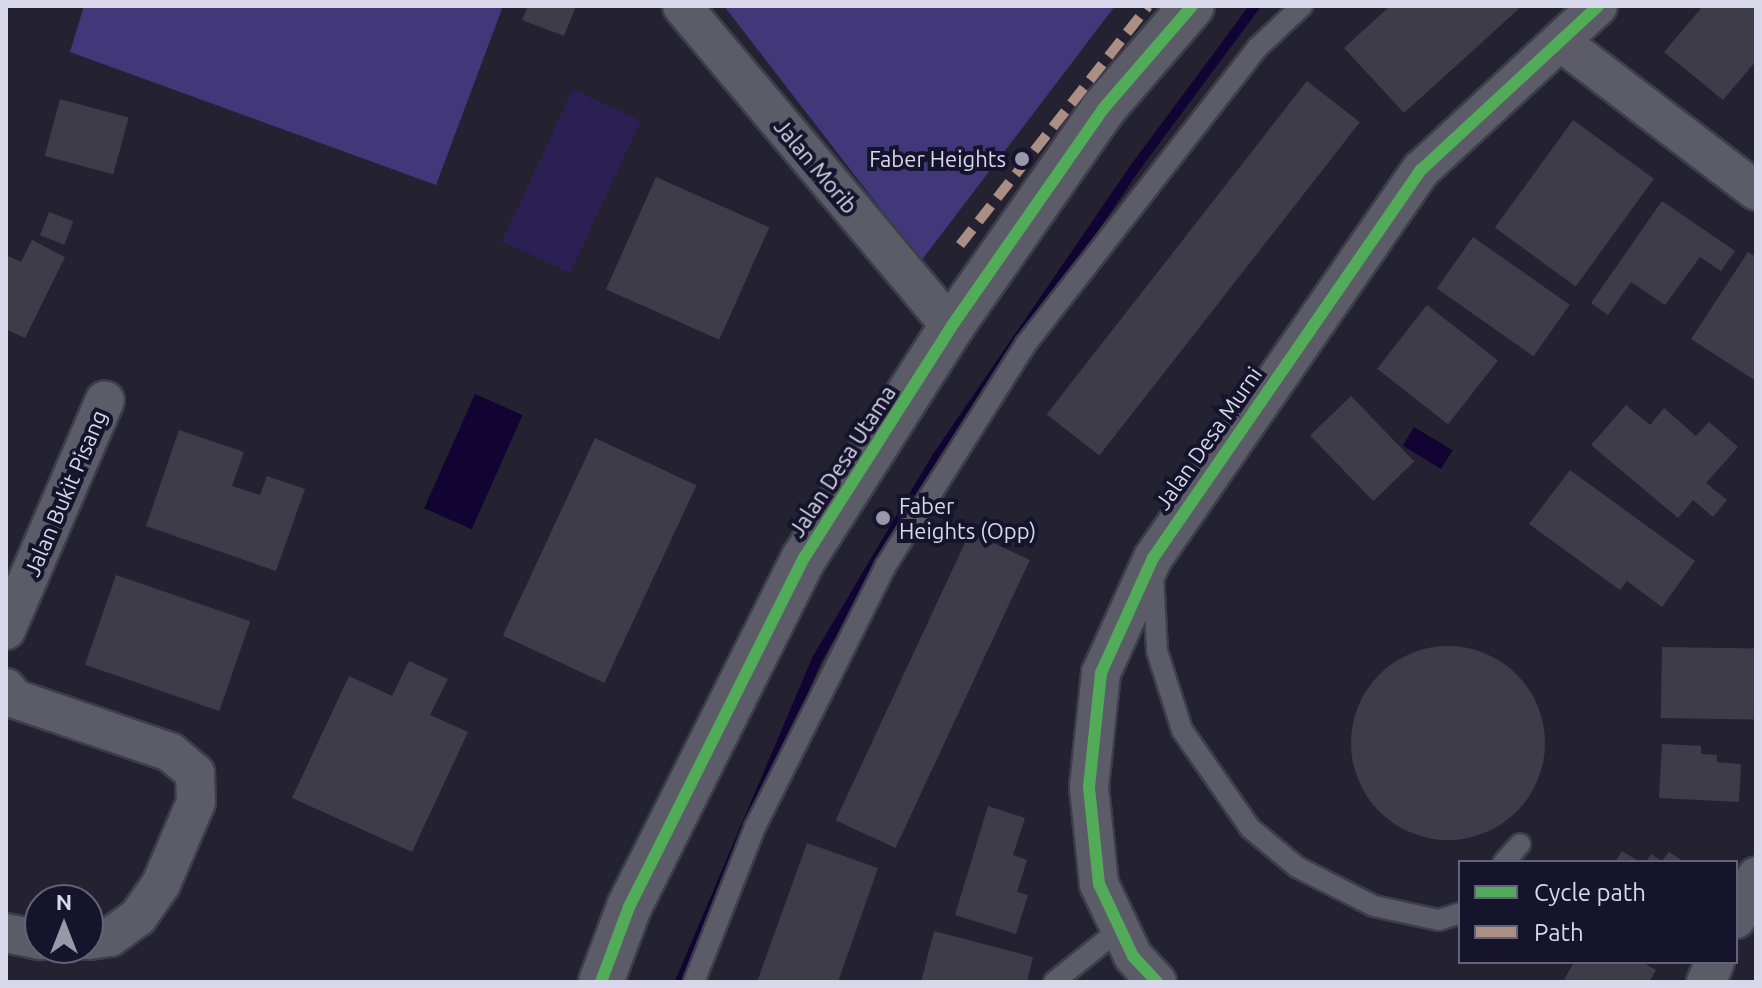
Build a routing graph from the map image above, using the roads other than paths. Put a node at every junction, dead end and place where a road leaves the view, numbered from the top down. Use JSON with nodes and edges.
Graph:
{"nodes":[{"id":1,"x":682,"y":6,"type":"edge"},
{"id":2,"x":1192,"y":6,"type":"edge"},
{"id":3,"x":1302,"y":6,"type":"edge"},
{"id":4,"x":1598,"y":6,"type":"edge"},
{"id":5,"x":1562,"y":43,"type":"junction"},
{"id":6,"x":1756,"y":191,"type":"edge"},
{"id":7,"x":951,"y":327,"type":"junction"},
{"id":8,"x":105,"y":400,"type":"dead end"},
{"id":9,"x":1153,"y":558,"type":"junction"},
{"id":10,"x":6,"y":630,"type":"edge"},
{"id":11,"x":6,"y":688,"type":"edge"},
{"id":12,"x":1520,"y":844,"type":"dead end"},
{"id":13,"x":1506,"y":860,"type":"edge"},
{"id":14,"x":1756,"y":877,"type":"edge"},
{"id":15,"x":1458,"y":914,"type":"edge"},
{"id":16,"x":1738,"y":915,"type":"edge"},
{"id":17,"x":1120,"y":929,"type":"junction"},
{"id":18,"x":104,"y":938,"type":"edge"},
{"id":19,"x":601,"y":982,"type":"edge"},
{"id":20,"x":694,"y":982,"type":"edge"},
{"id":21,"x":1054,"y":982,"type":"edge"},
{"id":22,"x":1157,"y":982,"type":"edge"}],
"edges":[{"from":1,"to":7,"type":"street","name":"Jalan Morib"},
{"from":2,"to":7,"type":"street","name":"Jalan Desa Utama"},
{"from":3,"to":20,"type":"lane"},
{"from":4,"to":5,"type":"street","name":"Jalan Desa Murni"},
{"from":5,"to":6,"type":"street"},
{"from":5,"to":9,"type":"street","name":"Jalan Desa Murni"},
{"from":7,"to":19,"type":"street","name":"Jalan Desa Utama"},
{"from":8,"to":10,"type":"street","name":"Jalan Bukit Pisang"},
{"from":9,"to":15,"type":"lane"},
{"from":9,"to":17,"type":"street","name":"Jalan Desa Murni"},
{"from":11,"to":18,"type":"street"},
{"from":12,"to":13,"type":"lane"},
{"from":14,"to":16,"type":"street"},
{"from":17,"to":21,"type":"lane"},
{"from":17,"to":22,"type":"street","name":"Jalan Desa Murni"}]}
